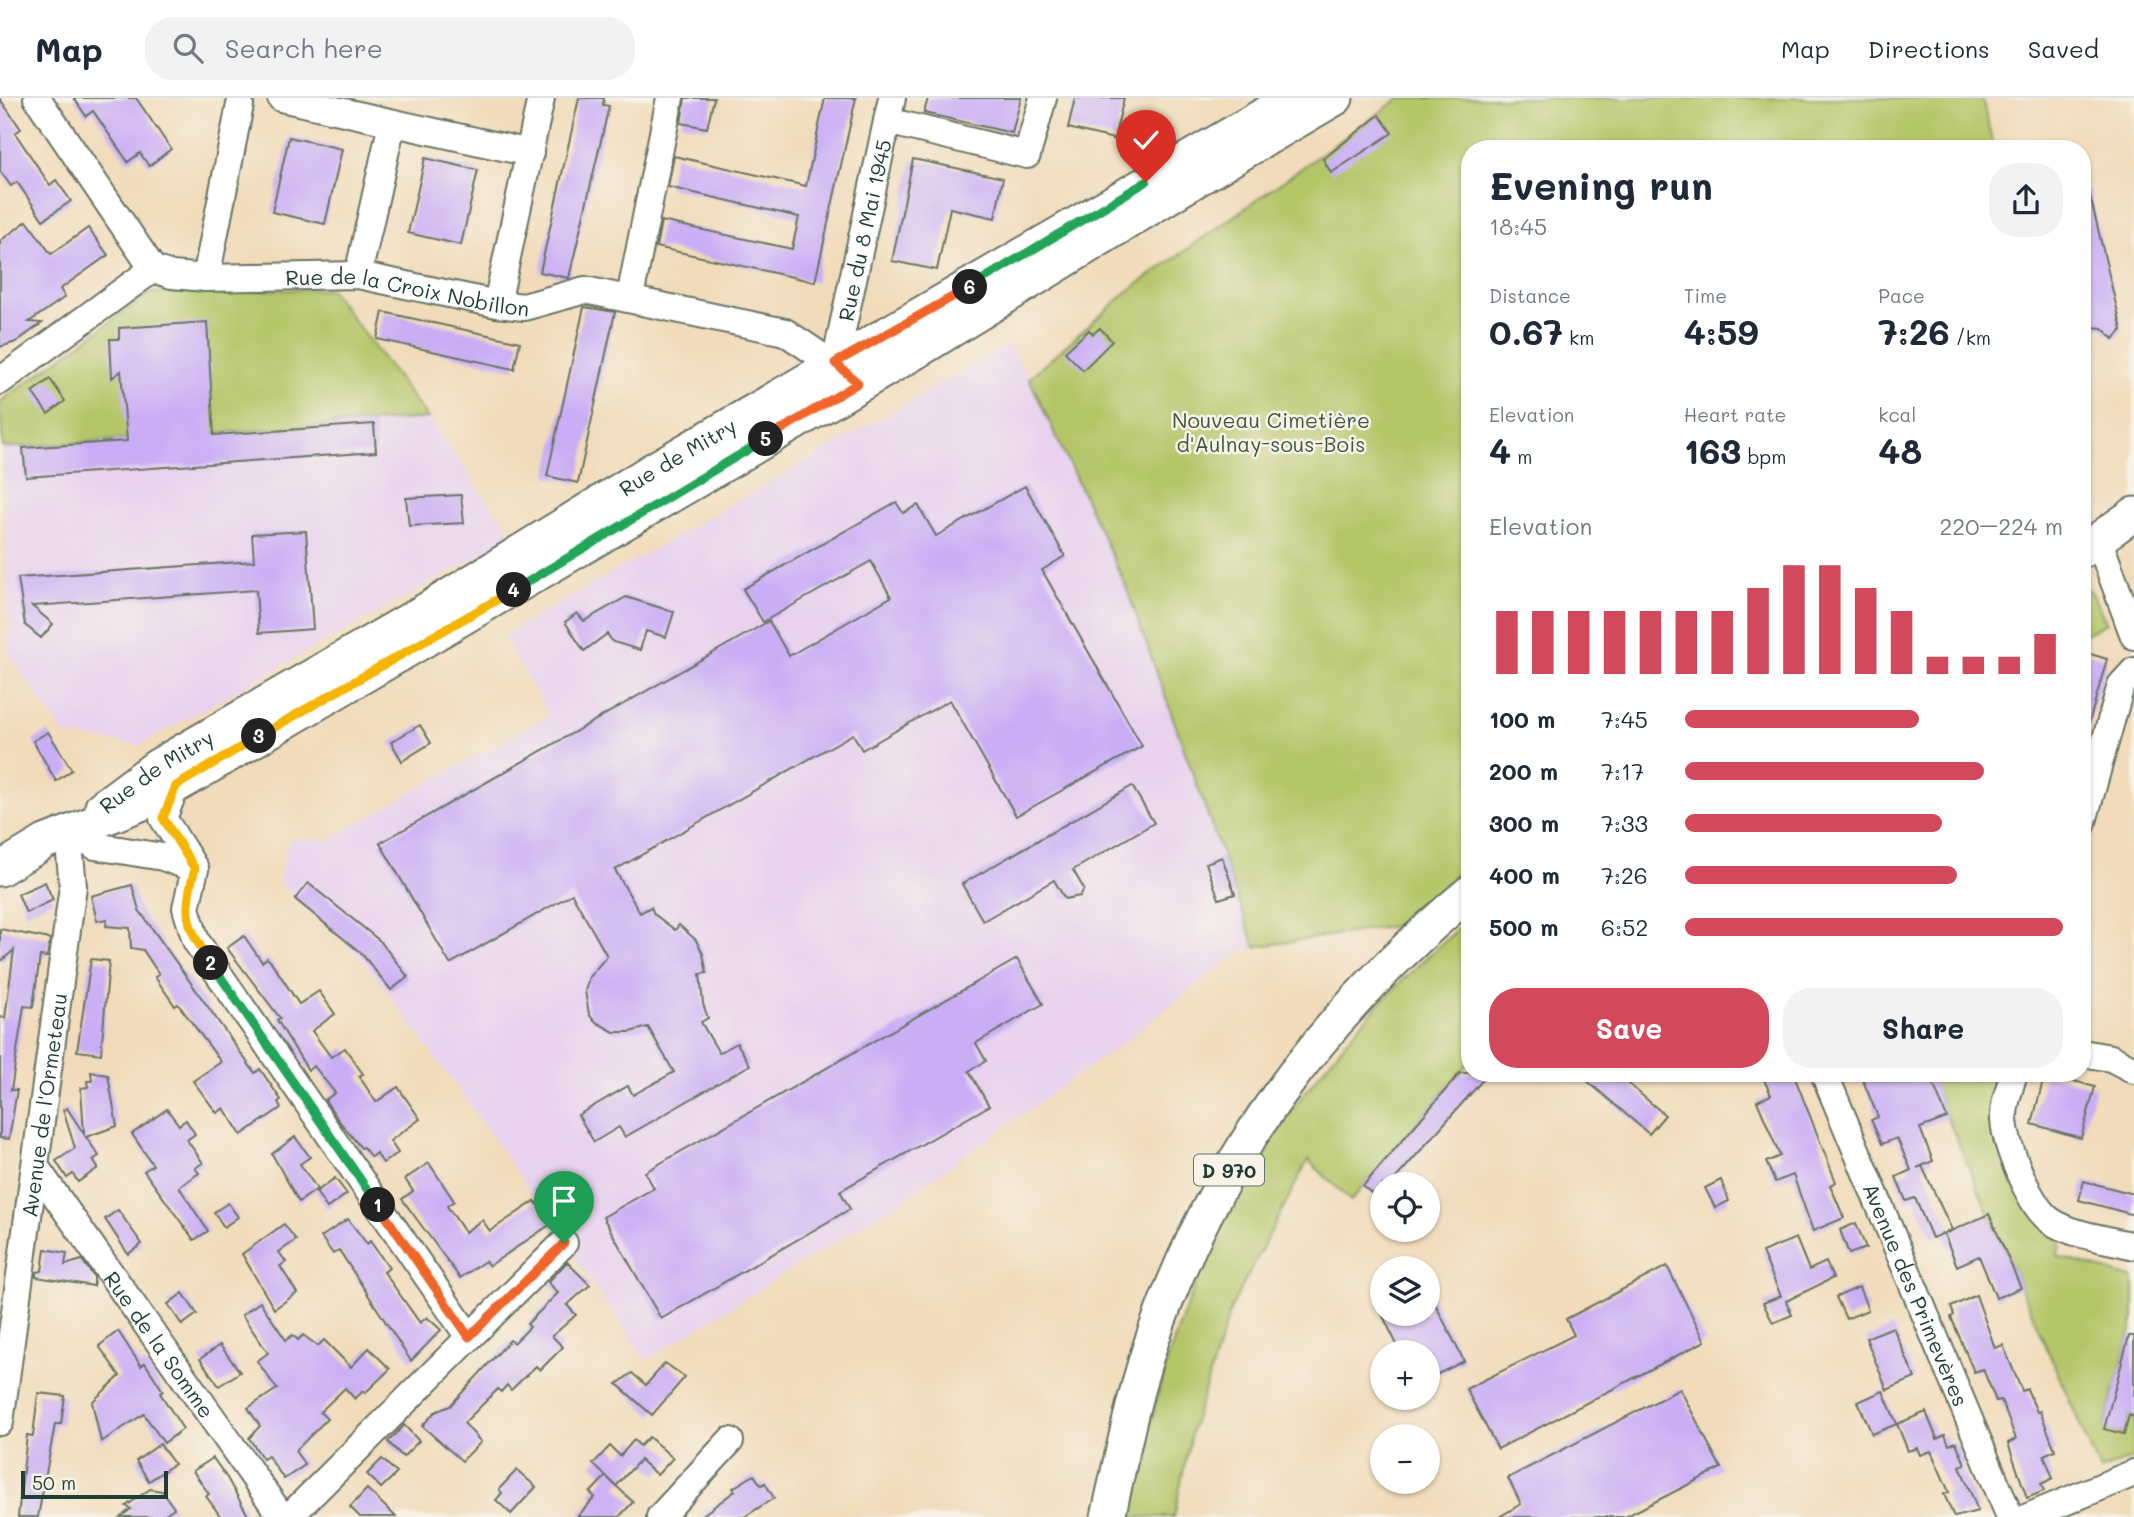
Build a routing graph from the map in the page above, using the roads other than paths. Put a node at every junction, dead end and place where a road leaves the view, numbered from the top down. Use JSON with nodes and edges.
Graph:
{"nodes":[{"id":1,"x":37,"y":98,"type":"edge"},
{"id":2,"x":281,"y":98,"type":"edge"},
{"id":3,"x":541,"y":98,"type":"edge"},
{"id":4,"x":670,"y":98,"type":"edge"},
{"id":5,"x":1043,"y":98,"type":"edge"},
{"id":6,"x":1292,"y":98,"type":"edge"},
{"id":7,"x":1336,"y":98,"type":"edge"},
{"id":8,"x":239,"y":100,"type":"edge"},
{"id":9,"x":889,"y":110,"type":"edge"},
{"id":10,"x":392,"y":122,"type":"junction"},
{"id":11,"x":530,"y":153,"type":"junction"},
{"id":12,"x":153,"y":270,"type":"junction"},
{"id":13,"x":358,"y":275,"type":"junction"},
{"id":14,"x":206,"y":278,"type":"junction"},
{"id":15,"x":630,"y":297,"type":"junction"},
{"id":16,"x":497,"y":304,"type":"junction"},
{"id":17,"x":847,"y":373,"type":"junction"},
{"id":18,"x":0,"y":380,"type":"edge"},
{"id":19,"x":2134,"y":514,"type":"edge"},
{"id":20,"x":2091,"y":546,"type":"edge"},
{"id":21,"x":2134,"y":636,"type":"edge"},
{"id":22,"x":2134,"y":671,"type":"edge"},
{"id":23,"x":2091,"y":793,"type":"edge"},
{"id":24,"x":156,"y":805,"type":"junction"},
{"id":25,"x":72,"y":830,"type":"junction"},
{"id":26,"x":145,"y":854,"type":"junction"},
{"id":27,"x":0,"y":869,"type":"edge"},
{"id":28,"x":195,"y":869,"type":"junction"},
{"id":29,"x":1461,"y":900,"type":"edge"},
{"id":30,"x":2091,"y":1055,"type":"edge"},
{"id":31,"x":2134,"y":1070,"type":"edge"},
{"id":32,"x":1828,"y":1082,"type":"edge"},
{"id":33,"x":2012,"y":1082,"type":"edge"},
{"id":34,"x":37,"y":1169,"type":"junction"},
{"id":35,"x":564,"y":1243,"type":"dead end"},
{"id":36,"x":2134,"y":1246,"type":"edge"},
{"id":37,"x":469,"y":1337,"type":"junction"},
{"id":38,"x":0,"y":1422,"type":"edge"},
{"id":39,"x":730,"y":1441,"type":"dead end"},
{"id":40,"x":2134,"y":1473,"type":"edge"},
{"id":41,"x":282,"y":1517,"type":"edge"},
{"id":42,"x":289,"y":1517,"type":"edge"},
{"id":43,"x":660,"y":1517,"type":"edge"},
{"id":44,"x":1108,"y":1517,"type":"edge"},
{"id":45,"x":2010,"y":1517,"type":"edge"},
{"id":46,"x":2028,"y":1517,"type":"edge"}],
"edges":[{"from":1,"to":12,"type":"street"},
{"from":2,"to":10,"type":"street"},
{"from":3,"to":11,"type":"street"},
{"from":4,"to":15,"type":"street"},
{"from":5,"to":9,"type":"street"},
{"from":6,"to":17,"type":"main road","name":"Rue de Mitry"},
{"from":7,"to":17,"type":"main road","name":"Rue de Mitry"},
{"from":8,"to":14,"type":"street"},
{"from":9,"to":17,"type":"street","name":"Rue du 8 Mai 1945"},
{"from":10,"to":11,"type":"street"},
{"from":10,"to":13,"type":"street"},
{"from":11,"to":16,"type":"street"},
{"from":12,"to":14,"type":"street","name":"Rue de la Croix Nobillon"},
{"from":12,"to":18,"type":"street"},
{"from":13,"to":14,"type":"street","name":"Rue de la Croix Nobillon"},
{"from":13,"to":16,"type":"street","name":"Rue de la Croix Nobillon"},
{"from":15,"to":16,"type":"street","name":"Rue de la Croix Nobillon"},
{"from":15,"to":17,"type":"street","name":"Rue de la Croix Nobillon"},
{"from":17,"to":24,"type":"main road","name":"Rue de Mitry"},
{"from":17,"to":24,"type":"main road","name":"Rue de Mitry"},
{"from":19,"to":20,"type":"main road"},
{"from":20,"to":21,"type":"street"},
{"from":22,"to":23,"type":"street"},
{"from":24,"to":25,"type":"main road","name":"Rue de Mitry"},
{"from":24,"to":26,"type":"street"},
{"from":24,"to":28,"type":"street"},
{"from":25,"to":26,"type":"street"},
{"from":25,"to":27,"type":"main road","name":"Rue de Mitry"},
{"from":25,"to":34,"type":"street","name":"Avenue de l'Ormeteau"},
{"from":26,"to":28,"type":"street"},
{"from":28,"to":37,"type":"street"},
{"from":29,"to":44,"type":"main road","number":"D 970"},
{"from":30,"to":31,"type":"street"},
{"from":32,"to":45,"type":"street","name":"Avenue des Primevères"},
{"from":33,"to":36,"type":"street"},
{"from":34,"to":38,"type":"street","name":"Avenue de l'Ormeteau"},
{"from":34,"to":41,"type":"street","name":"Rue de la Somme"},
{"from":35,"to":37,"type":"street"},
{"from":37,"to":42,"type":"street"},
{"from":39,"to":43,"type":"street"},
{"from":40,"to":46,"type":"street"}]}
